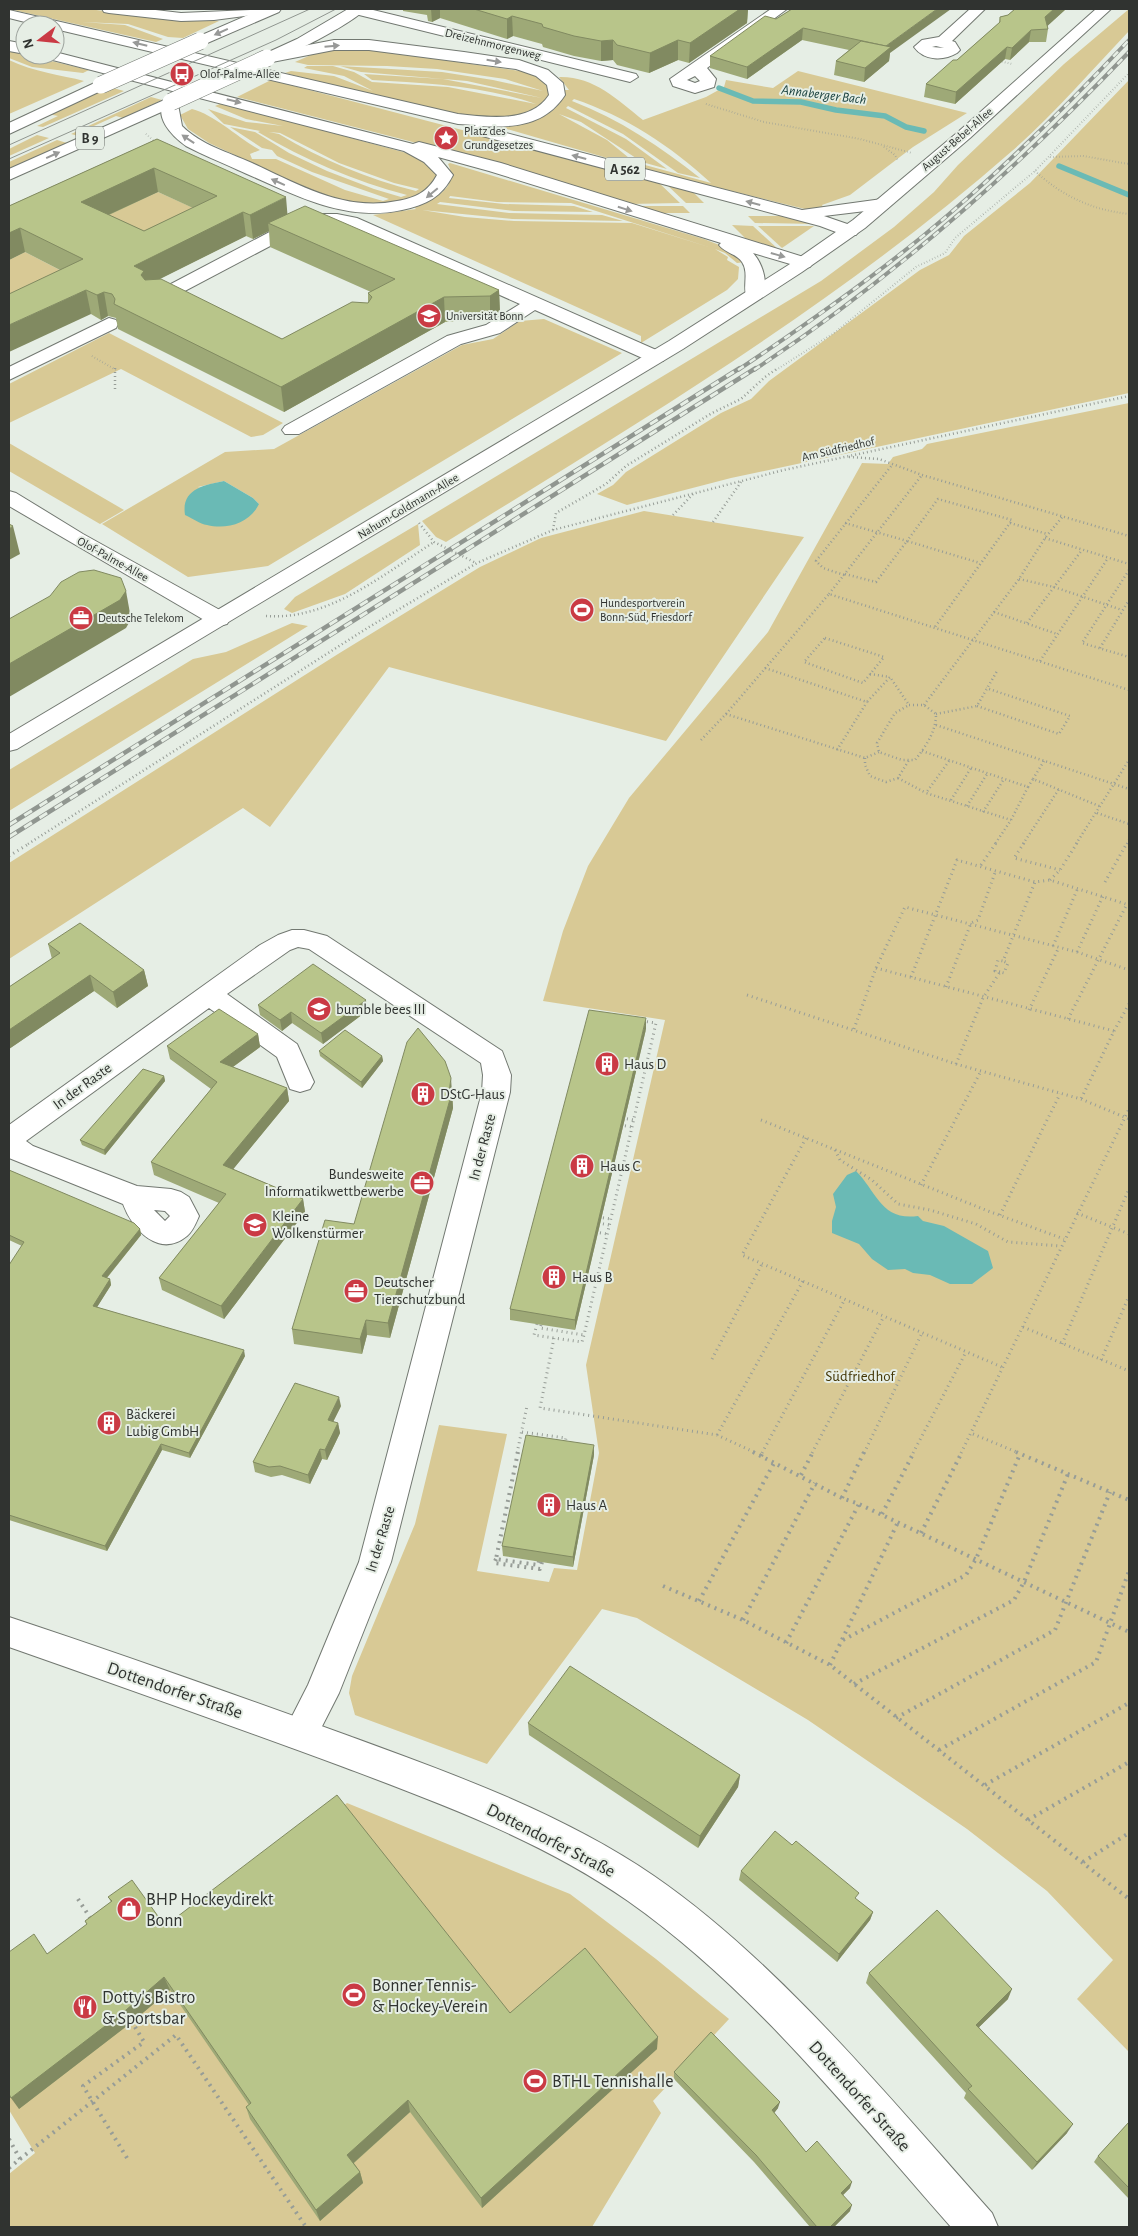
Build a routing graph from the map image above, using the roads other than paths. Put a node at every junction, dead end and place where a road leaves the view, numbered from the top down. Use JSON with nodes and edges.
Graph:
{"nodes":[{"id":1,"x":108,"y":9,"type":"edge"},
{"id":2,"x":268,"y":9,"type":"edge"},
{"id":3,"x":274,"y":9,"type":"edge"},
{"id":4,"x":780,"y":9,"type":"edge"},
{"id":5,"x":978,"y":9,"type":"edge"},
{"id":6,"x":1104,"y":9,"type":"edge"},
{"id":7,"x":357,"y":10,"type":"edge"},
{"id":8,"x":9,"y":14,"type":"edge"},
{"id":9,"x":947,"y":46,"type":"road end"},
{"id":10,"x":267,"y":58,"type":"junction"},
{"id":11,"x":65,"y":59,"type":"edge"},
{"id":12,"x":699,"y":68,"type":"edge"},
{"id":13,"x":630,"y":78,"type":"edge"},
{"id":14,"x":171,"y":102,"type":"junction"},
{"id":15,"x":399,"y":107,"type":"junction"},
{"id":16,"x":327,"y":126,"type":"junction"},
{"id":17,"x":9,"y":128,"type":"edge"},
{"id":18,"x":9,"y":175,"type":"edge"},
{"id":19,"x":882,"y":204,"type":"junction"},
{"id":20,"x":782,"y":210,"type":"junction"},
{"id":21,"x":697,"y":231,"type":"junction"},
{"id":22,"x":850,"y":231,"type":"junction"},
{"id":23,"x":804,"y":263,"type":"junction"},
{"id":24,"x":754,"y":295,"type":"junction"},
{"id":25,"x":156,"y":299,"type":"edge"},
{"id":26,"x":534,"y":303,"type":"junction"},
{"id":27,"x":109,"y":324,"type":"edge"},
{"id":28,"x":410,"y":344,"type":"edge"},
{"id":29,"x":431,"y":354,"type":"junction"},
{"id":30,"x":656,"y":357,"type":"junction"},
{"id":31,"x":9,"y":374,"type":"edge"},
{"id":32,"x":292,"y":430,"type":"dead end"},
{"id":33,"x":9,"y":497,"type":"edge"},
{"id":34,"x":219,"y":619,"type":"junction"},
{"id":35,"x":9,"y":744,"type":"edge"},
{"id":36,"x":208,"y":994,"type":"junction"},
{"id":37,"x":300,"y":1082,"type":"dead end"},
{"id":38,"x":9,"y":1139,"type":"edge"},
{"id":39,"x":9,"y":1144,"type":"edge"},
{"id":40,"x":135,"y":1197,"type":"dead end"},
{"id":41,"x":9,"y":1632,"type":"edge"},
{"id":42,"x":300,"y":1734,"type":"junction"},
{"id":43,"x":978,"y":2227,"type":"edge"}],
"edges":[{"from":1,"to":2,"type":"main road"},
{"from":3,"to":17,"type":"main road","one_way":true,"bridge":true},
{"from":4,"to":12,"type":"main road"},
{"from":5,"to":9,"type":"main road"},
{"from":6,"to":19,"type":"main road","name":"August-Bebel-Allee"},
{"from":7,"to":10,"type":"main road","number":"B 9"},
{"from":7,"to":13,"type":"main road","name":"Dreizehnmorgenweg"},
{"from":15,"to":8,"type":"main road","number":"A 562","one_way":true},
{"from":10,"to":14,"type":"main road","number":"B 9","bridge":true},
{"from":10,"to":15,"type":"main road","one_way":true},
{"from":11,"to":16,"type":"main road","number":"A 562","one_way":true},
{"from":16,"to":14,"type":"main road","one_way":true},
{"from":18,"to":14,"type":"main road","number":"B 9","one_way":true},
{"from":20,"to":15,"type":"main road","number":"A 562","one_way":true},
{"from":16,"to":21,"type":"main road","number":"A 562","one_way":true},
{"from":19,"to":20,"type":"main road"},
{"from":19,"to":22,"type":"main road","name":"August-Bebel-Allee"},
{"from":20,"to":22,"type":"main road","number":"A 562"},
{"from":21,"to":23,"type":"main road","number":"A 562","one_way":true},
{"from":21,"to":24,"type":"main road"},
{"from":22,"to":23,"type":"main road","name":"August-Bebel-Allee"},
{"from":23,"to":24,"type":"main road","name":"Nahum-Goldmann-Allee"},
{"from":24,"to":30,"type":"main road","name":"Nahum-Goldmann-Allee"},
{"from":25,"to":26,"type":"main road"},
{"from":26,"to":29,"type":"main road"},
{"from":26,"to":30,"type":"main road"},
{"from":27,"to":31,"type":"main road"},
{"from":28,"to":29,"type":"main road"},
{"from":29,"to":32,"type":"main road"},
{"from":30,"to":34,"type":"main road","name":"Nahum-Goldmann-Allee"},
{"from":33,"to":34,"type":"main road","name":"Olof-Palme-Allee"},
{"from":34,"to":35,"type":"main road","name":"Nahum-Goldmann-Allee"},
{"from":36,"to":37,"type":"main road"},
{"from":36,"to":38,"type":"main road","name":"In der Raste"},
{"from":36,"to":42,"type":"main road","name":"In der Raste"},
{"from":39,"to":40,"type":"main road"},
{"from":41,"to":42,"type":"main road","name":"Dottendorfer Straße"},
{"from":42,"to":43,"type":"main road","name":"Dottendorfer Straße"}]}
